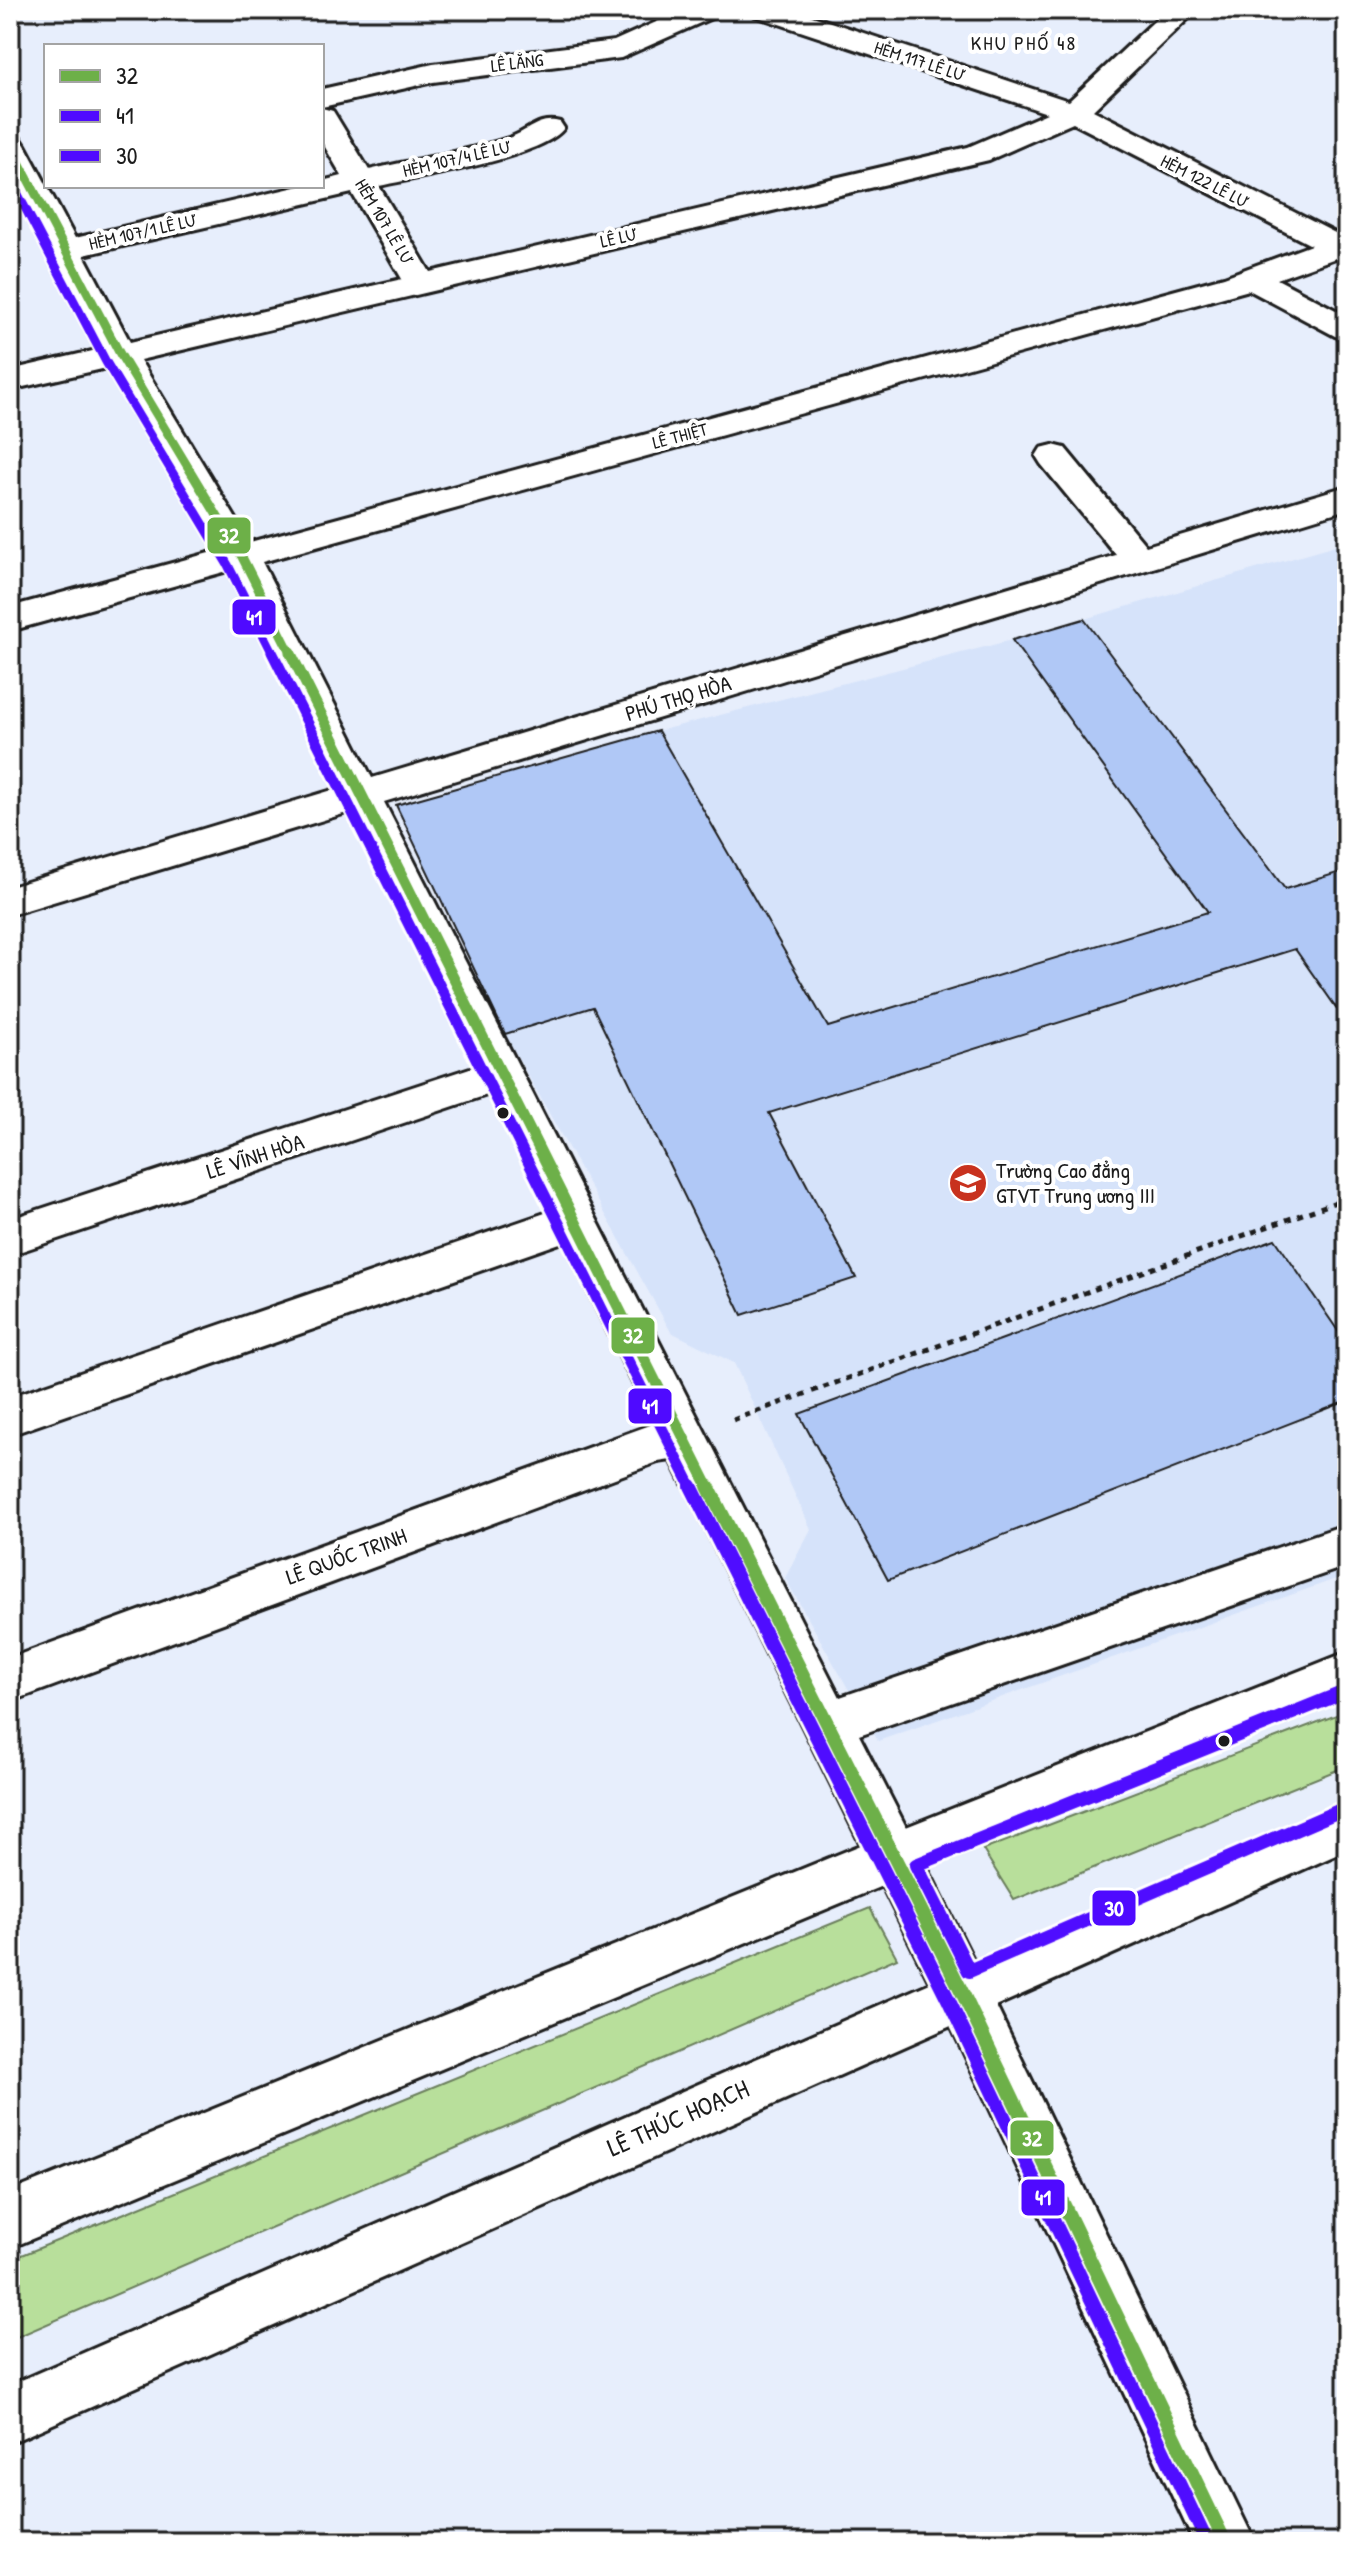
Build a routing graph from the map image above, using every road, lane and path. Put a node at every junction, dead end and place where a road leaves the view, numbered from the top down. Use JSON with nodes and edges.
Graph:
{"nodes":[{"id":1,"x":706,"y":10,"type":"edge"},
{"id":2,"x":765,"y":10,"type":"edge"},
{"id":3,"x":1183,"y":10,"type":"edge"},
{"id":4,"x":324,"y":98,"type":"edge"},
{"id":5,"x":1074,"y":112,"type":"junction"},
{"id":6,"x":324,"y":120,"type":"edge"},
{"id":7,"x":549,"y":128,"type":"dead end"},
{"id":8,"x":22,"y":160,"type":"edge"},
{"id":9,"x":360,"y":182,"type":"junction"},
{"id":10,"x":1342,"y":244,"type":"edge"},
{"id":11,"x":64,"y":250,"type":"junction"},
{"id":12,"x":1252,"y":279,"type":"junction"},
{"id":13,"x":421,"y":283,"type":"junction"},
{"id":14,"x":1347,"y":329,"type":"edge"},
{"id":15,"x":120,"y":354,"type":"junction"},
{"id":16,"x":10,"y":380,"type":"edge"},
{"id":17,"x":1053,"y":456,"type":"dead end"},
{"id":18,"x":1331,"y":502,"type":"edge"},
{"id":19,"x":1347,"y":533,"type":"edge"},
{"id":20,"x":242,"y":557,"type":"junction"},
{"id":21,"x":1139,"y":560,"type":"junction"},
{"id":22,"x":10,"y":619,"type":"edge"},
{"id":23,"x":1342,"y":735,"type":"dead end"},
{"id":24,"x":1347,"y":741,"type":"edge"},
{"id":25,"x":361,"y":794,"type":"junction"},
{"id":26,"x":10,"y":901,"type":"edge"},
{"id":27,"x":500,"y":1074,"type":"junction"},
{"id":28,"x":1347,"y":1198,"type":"edge"},
{"id":29,"x":573,"y":1221,"type":"junction"},
{"id":30,"x":10,"y":1237,"type":"edge"},
{"id":31,"x":10,"y":1416,"type":"edge"},
{"id":32,"x":683,"y":1438,"type":"junction"},
{"id":33,"x":1347,"y":1545,"type":"edge"},
{"id":34,"x":1347,"y":1674,"type":"edge"},
{"id":35,"x":10,"y":1680,"type":"edge"},
{"id":36,"x":826,"y":1724,"type":"junction"},
{"id":37,"x":1347,"y":1825,"type":"edge"},
{"id":38,"x":894,"y":1857,"type":"junction"},
{"id":39,"x":962,"y":1992,"type":"junction"},
{"id":40,"x":10,"y":2220,"type":"edge"},
{"id":41,"x":10,"y":2414,"type":"edge"},
{"id":42,"x":1225,"y":2542,"type":"edge"}],
"edges":[{"from":1,"to":4,"type":"street","name":"LÊ LĂNG"},
{"from":2,"to":5,"type":"street","name":"HẺM 117 LÊ LƯ"},
{"from":3,"to":5,"type":"street","name":"LÊ LƯ"},
{"from":5,"to":10,"type":"street","name":"HẺM 122 LÊ LƯ"},
{"from":5,"to":13,"type":"street","name":"LÊ LƯ"},
{"from":6,"to":9,"type":"street","name":"HẺM 107 LÊ LƯ"},
{"from":7,"to":9,"type":"street","name":"HẺM 107/4 LÊ LƯ"},
{"from":8,"to":11,"type":"street"},
{"from":9,"to":11,"type":"street","name":"HẺM 107/1 LÊ LƯ"},
{"from":9,"to":13,"type":"street","name":"HẺM 107 LÊ LƯ"},
{"from":10,"to":12,"type":"street","name":"LÊ THIỆT"},
{"from":11,"to":15,"type":"street"},
{"from":12,"to":14,"type":"street"},
{"from":12,"to":20,"type":"street","name":"LÊ THIỆT"},
{"from":13,"to":15,"type":"street","name":"LÊ LƯ"},
{"from":15,"to":16,"type":"street","name":"LÊ LƯ"},
{"from":15,"to":20,"type":"street"},
{"from":17,"to":21,"type":"street"},
{"from":18,"to":19,"type":"street"},
{"from":18,"to":21,"type":"street","name":"PHÚ THỌ HÒA"},
{"from":20,"to":22,"type":"street","name":"LÊ THIỆT"},
{"from":20,"to":25,"type":"street"},
{"from":21,"to":25,"type":"street","name":"PHÚ THỌ HÒA"},
{"from":23,"to":24,"type":"path"},
{"from":25,"to":26,"type":"street","name":"PHÚ THỌ HÒA"},
{"from":25,"to":27,"type":"street"},
{"from":27,"to":29,"type":"street"},
{"from":27,"to":30,"type":"street","name":"LÊ VĨNH HÒA"},
{"from":28,"to":32,"type":"path"},
{"from":29,"to":31,"type":"street"},
{"from":29,"to":32,"type":"street"},
{"from":32,"to":35,"type":"street","name":"LÊ QUỐC TRINH"},
{"from":32,"to":36,"type":"street"},
{"from":33,"to":36,"type":"street"},
{"from":34,"to":38,"type":"street"},
{"from":36,"to":38,"type":"street"},
{"from":37,"to":39,"type":"street","name":"LÊ THÚC HOẠCH"},
{"from":38,"to":39,"type":"street"},
{"from":38,"to":40,"type":"street"},
{"from":39,"to":41,"type":"street","name":"LÊ THÚC HOẠCH"},
{"from":39,"to":42,"type":"street"}]}
